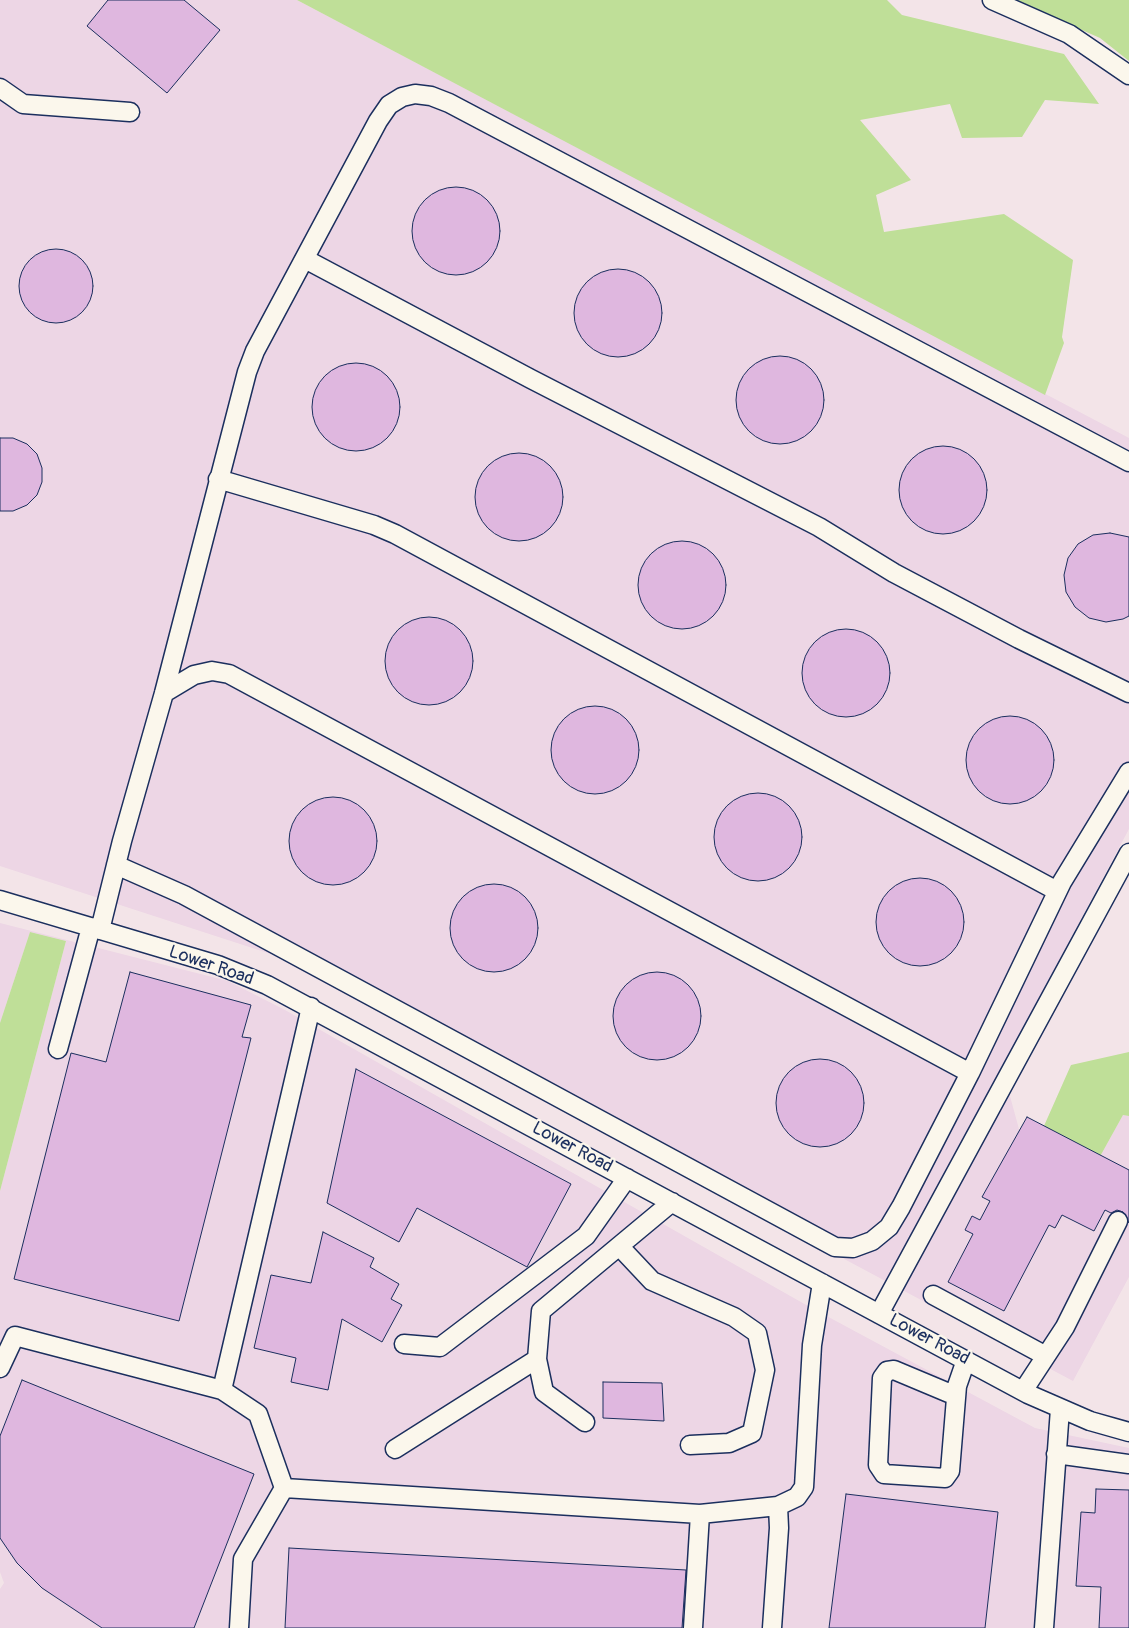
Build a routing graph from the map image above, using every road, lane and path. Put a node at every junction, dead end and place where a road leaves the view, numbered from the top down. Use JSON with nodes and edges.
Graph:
{"nodes":[{"id":1,"x":992,"y":0,"type":"edge"},
{"id":2,"x":1129,"y":75,"type":"edge"},
{"id":3,"x":0,"y":88,"type":"edge"},
{"id":4,"x":130,"y":112,"type":"dead end"},
{"id":5,"x":305,"y":258,"type":"junction"},
{"id":6,"x":1129,"y":462,"type":"edge"},
{"id":7,"x":218,"y":479,"type":"junction"},
{"id":8,"x":164,"y":693,"type":"junction"},
{"id":9,"x":1129,"y":693,"type":"edge"},
{"id":10,"x":1129,"y":772,"type":"edge"},
{"id":11,"x":1129,"y":854,"type":"edge"},
{"id":12,"x":116,"y":865,"type":"junction"},
{"id":13,"x":1058,"y":891,"type":"junction"},
{"id":14,"x":0,"y":900,"type":"edge"},
{"id":15,"x":96,"y":928,"type":"junction"},
{"id":16,"x":310,"y":1007,"type":"junction"},
{"id":17,"x":58,"y":1049,"type":"dead end"},
{"id":18,"x":970,"y":1073,"type":"junction"},
{"id":19,"x":627,"y":1178,"type":"junction"},
{"id":20,"x":672,"y":1202,"type":"junction"},
{"id":21,"x":1118,"y":1221,"type":"dead end"},
{"id":22,"x":620,"y":1247,"type":"junction"},
{"id":23,"x":822,"y":1283,"type":"junction"},
{"id":24,"x":933,"y":1295,"type":"dead end"},
{"id":25,"x":879,"y":1314,"type":"junction"},
{"id":26,"x":404,"y":1344,"type":"dead end"},
{"id":27,"x":1046,"y":1356,"type":"junction"},
{"id":28,"x":537,"y":1359,"type":"junction"},
{"id":29,"x":966,"y":1360,"type":"junction"},
{"id":30,"x":0,"y":1368,"type":"edge"},
{"id":31,"x":222,"y":1390,"type":"junction"},
{"id":32,"x":1023,"y":1391,"type":"junction"},
{"id":33,"x":956,"y":1396,"type":"junction"},
{"id":34,"x":1060,"y":1410,"type":"junction"},
{"id":35,"x":585,"y":1422,"type":"dead end"},
{"id":36,"x":1129,"y":1432,"type":"edge"},
{"id":37,"x":690,"y":1445,"type":"dead end"},
{"id":38,"x":395,"y":1449,"type":"dead end"},
{"id":39,"x":1056,"y":1454,"type":"junction"},
{"id":40,"x":1129,"y":1464,"type":"edge"},
{"id":41,"x":284,"y":1488,"type":"junction"},
{"id":42,"x":778,"y":1506,"type":"junction"},
{"id":43,"x":700,"y":1514,"type":"junction"},
{"id":44,"x":240,"y":1628,"type":"edge"},
{"id":45,"x":693,"y":1628,"type":"edge"},
{"id":46,"x":772,"y":1628,"type":"edge"},
{"id":47,"x":1044,"y":1628,"type":"edge"}],
"edges":[{"from":1,"to":2,"type":"street"},
{"from":3,"to":4,"type":"street"},
{"from":5,"to":6,"type":"street"},
{"from":5,"to":7,"type":"street"},
{"from":5,"to":9,"type":"street"},
{"from":7,"to":8,"type":"street"},
{"from":7,"to":13,"type":"street"},
{"from":8,"to":12,"type":"street"},
{"from":8,"to":18,"type":"street"},
{"from":10,"to":13,"type":"street"},
{"from":11,"to":25,"type":"street"},
{"from":12,"to":15,"type":"street"},
{"from":12,"to":18,"type":"street"},
{"from":13,"to":18,"type":"street"},
{"from":14,"to":15,"type":"street","name":"Lower Road"},
{"from":15,"to":16,"type":"street","name":"Lower Road"},
{"from":15,"to":17,"type":"street"},
{"from":16,"to":19,"type":"street","name":"Lower Road"},
{"from":16,"to":31,"type":"street"},
{"from":19,"to":20,"type":"street","name":"Lower Road"},
{"from":19,"to":26,"type":"street"},
{"from":20,"to":22,"type":"street"},
{"from":20,"to":23,"type":"street","name":"Lower Road"},
{"from":21,"to":27,"type":"street"},
{"from":22,"to":28,"type":"street"},
{"from":22,"to":37,"type":"street"},
{"from":23,"to":25,"type":"street","name":"Lower Road"},
{"from":23,"to":42,"type":"street"},
{"from":24,"to":27,"type":"street"},
{"from":25,"to":29,"type":"street","name":"Lower Road"},
{"from":27,"to":32,"type":"street"},
{"from":28,"to":35,"type":"street"},
{"from":28,"to":38,"type":"street"},
{"from":29,"to":32,"type":"street","name":"Lower Road"},
{"from":29,"to":33,"type":"street"},
{"from":30,"to":31,"type":"street"},
{"from":31,"to":41,"type":"street"},
{"from":32,"to":34,"type":"street","name":"Lower Road"},
{"from":33,"to":33,"type":"street"},
{"from":34,"to":36,"type":"street","name":"Lower Road"},
{"from":34,"to":39,"type":"street"},
{"from":39,"to":40,"type":"street"},
{"from":39,"to":47,"type":"street"},
{"from":41,"to":43,"type":"street"},
{"from":41,"to":44,"type":"street"},
{"from":42,"to":43,"type":"street"},
{"from":42,"to":46,"type":"street"},
{"from":43,"to":45,"type":"street"}]}
